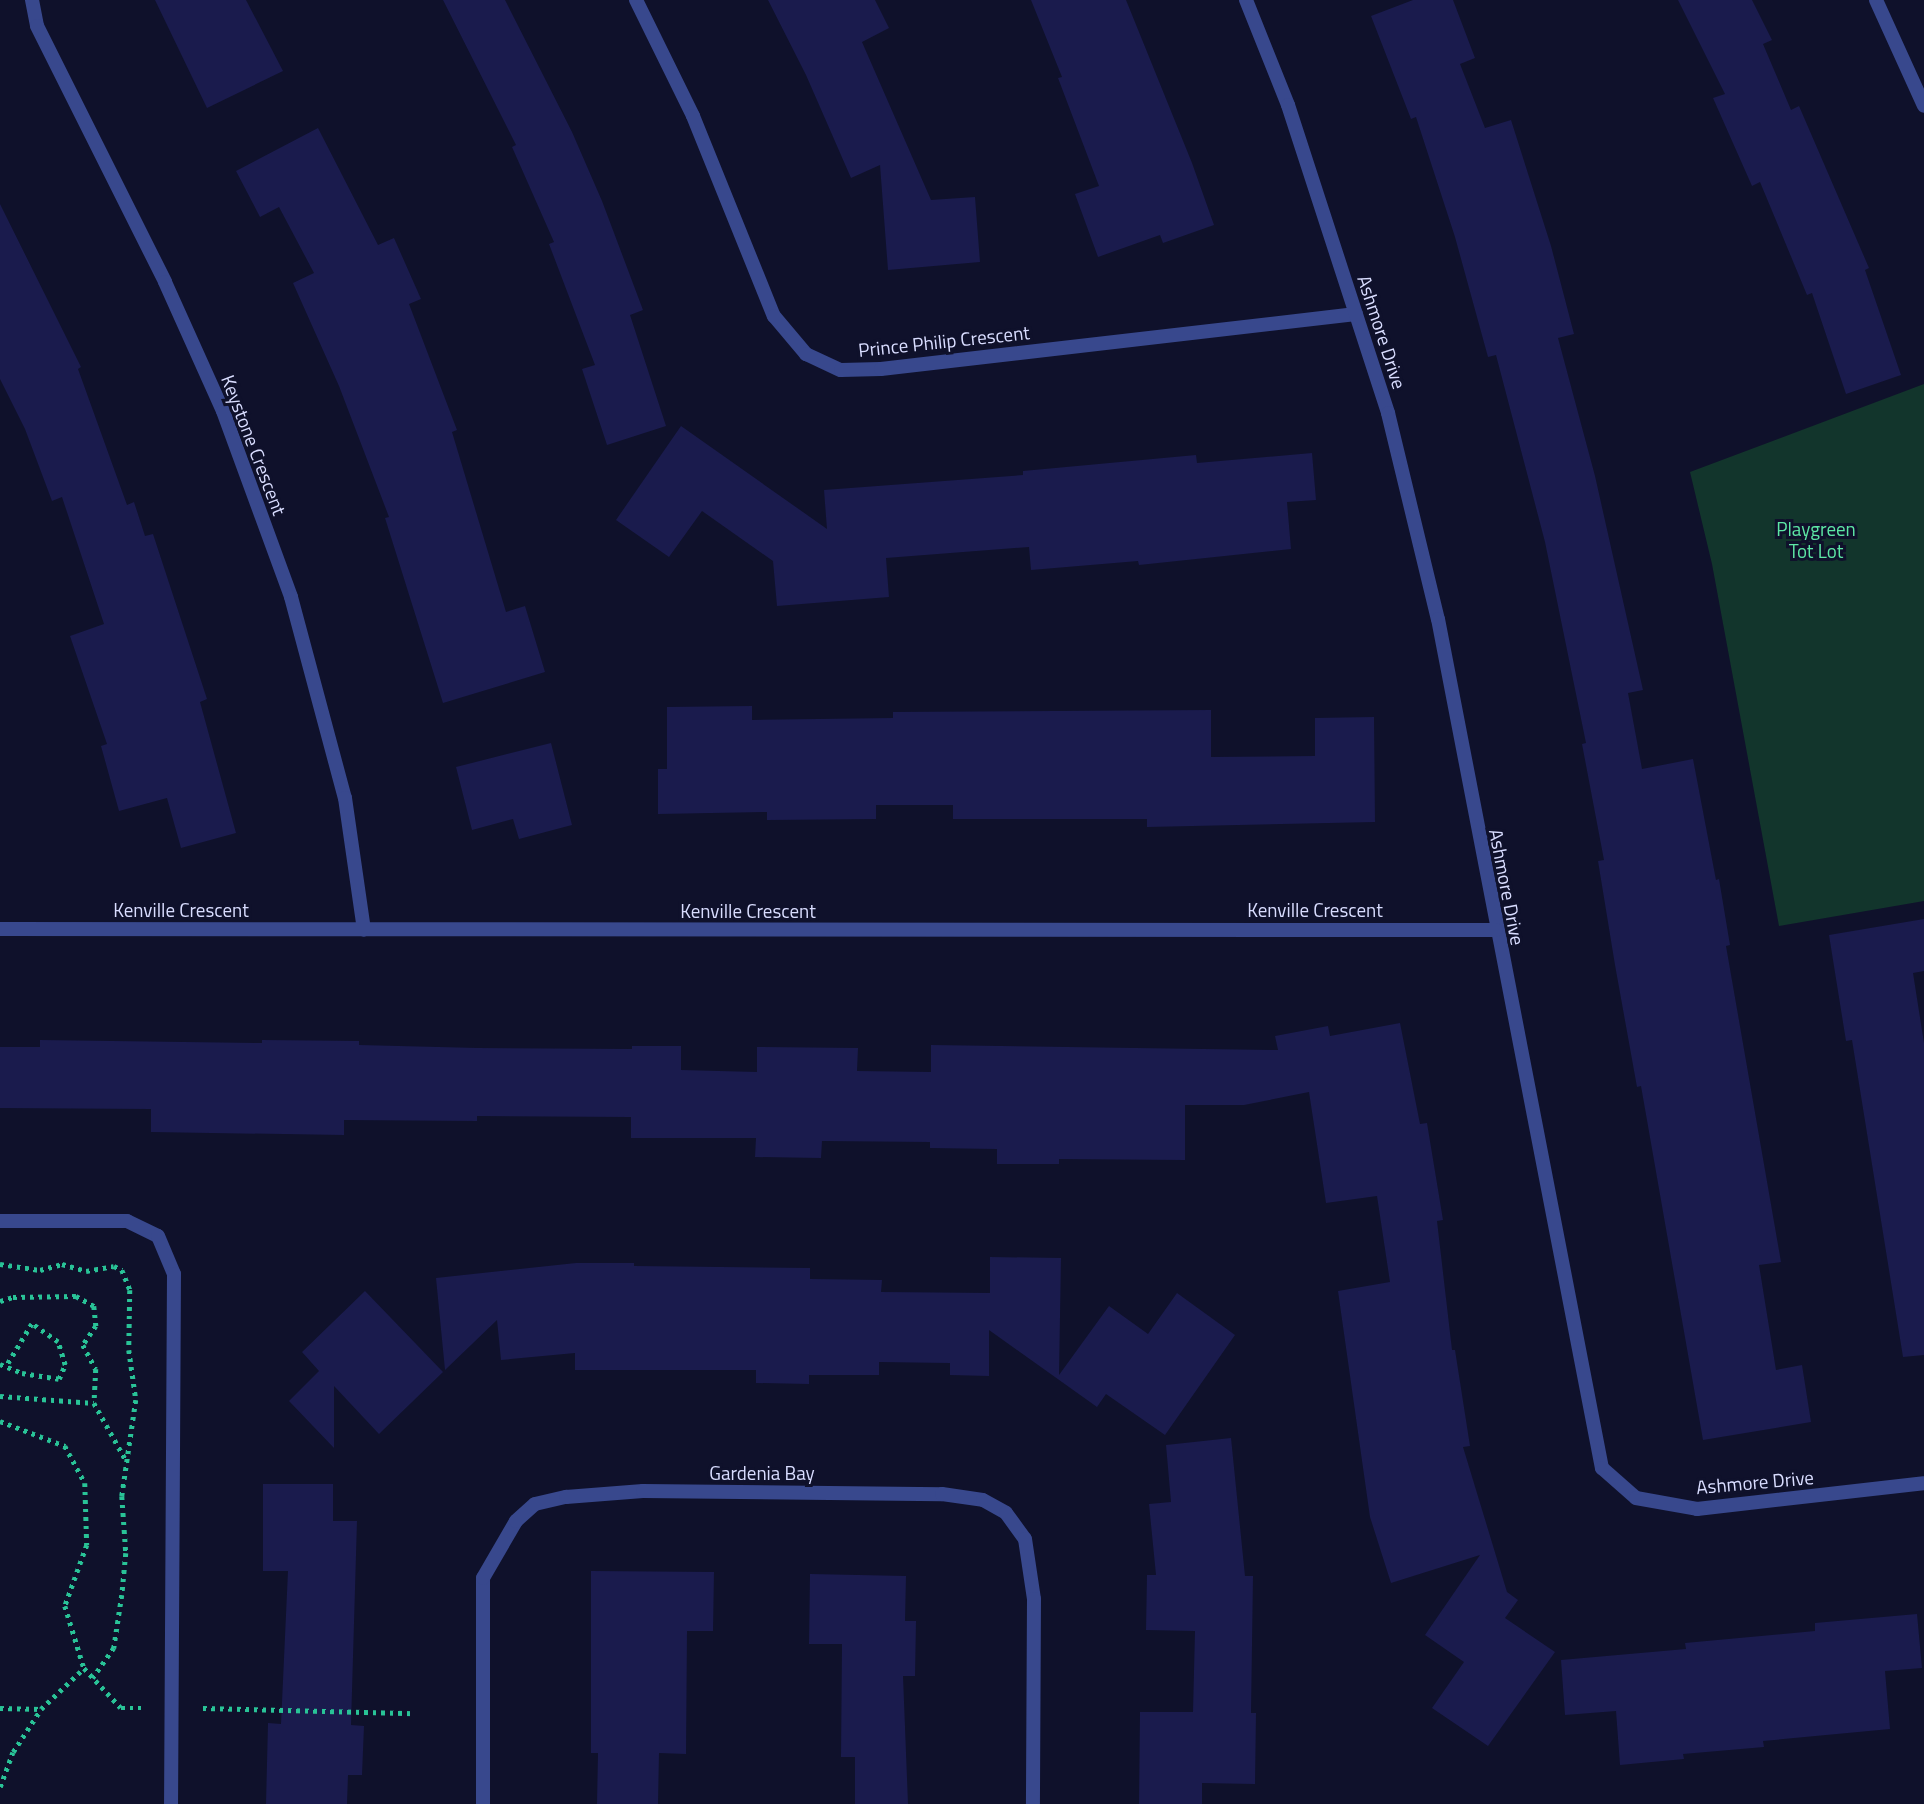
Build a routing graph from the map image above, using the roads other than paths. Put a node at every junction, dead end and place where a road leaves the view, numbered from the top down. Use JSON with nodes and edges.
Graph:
{"nodes":[{"id":1,"x":32,"y":0,"type":"edge"},
{"id":2,"x":636,"y":0,"type":"edge"},
{"id":3,"x":1246,"y":0,"type":"edge"},
{"id":4,"x":1876,"y":0,"type":"edge"},
{"id":5,"x":1924,"y":106,"type":"edge"},
{"id":6,"x":1356,"y":314,"type":"junction"},
{"id":7,"x":0,"y":929,"type":"edge"},
{"id":8,"x":364,"y":930,"type":"junction"},
{"id":9,"x":1496,"y":930,"type":"junction"},
{"id":10,"x":0,"y":1221,"type":"edge"},
{"id":11,"x":1924,"y":1483,"type":"edge"},
{"id":12,"x":171,"y":1804,"type":"edge"},
{"id":13,"x":483,"y":1804,"type":"edge"},
{"id":14,"x":1032,"y":1804,"type":"edge"}],
"edges":[{"from":1,"to":8,"type":"street","name":"Keystone Crescent"},
{"from":2,"to":6,"type":"street","name":"Prince Philip Crescent"},
{"from":3,"to":6,"type":"street","name":"Ashmore Drive"},
{"from":4,"to":5,"type":"street"},
{"from":6,"to":9,"type":"street","name":"Ashmore Drive"},
{"from":7,"to":8,"type":"street","name":"Kenville Crescent"},
{"from":8,"to":9,"type":"street","name":"Kenville Crescent"},
{"from":9,"to":11,"type":"street","name":"Ashmore Drive"},
{"from":10,"to":12,"type":"street"},
{"from":13,"to":14,"type":"street","name":"Gardenia Bay"}]}
